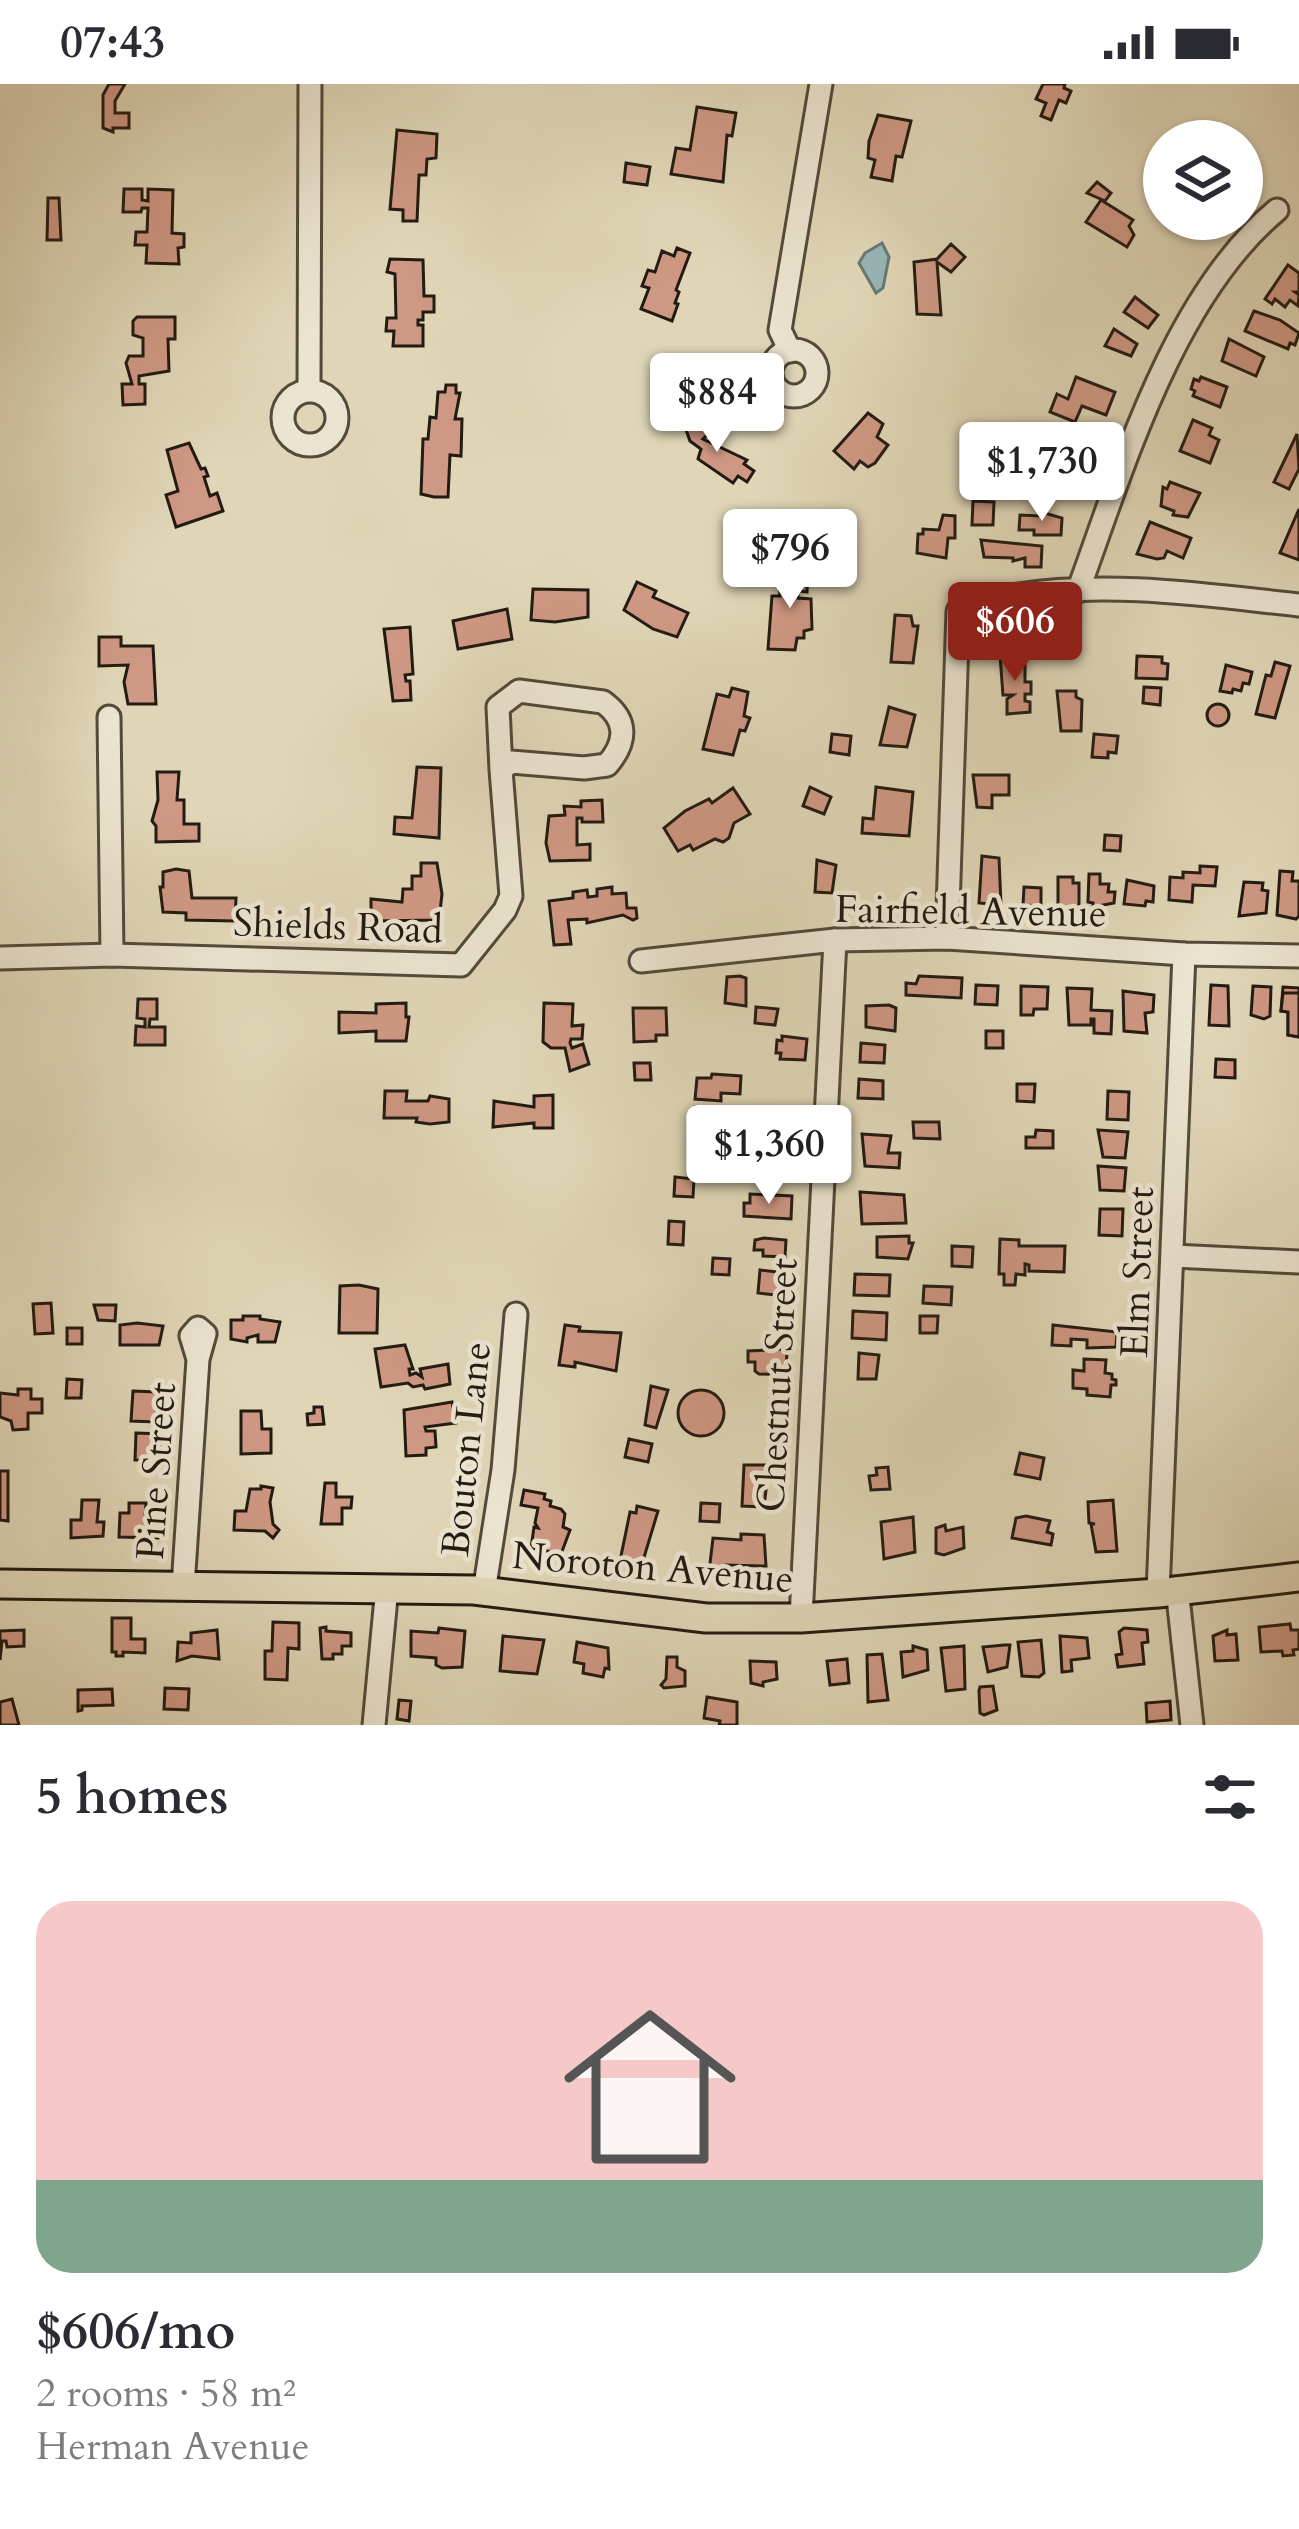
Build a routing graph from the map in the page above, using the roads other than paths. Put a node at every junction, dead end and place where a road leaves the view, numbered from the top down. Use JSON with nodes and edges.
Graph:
{"nodes":[{"id":1,"x":310,"y":84,"type":"edge"},
{"id":2,"x":821,"y":84,"type":"edge"},
{"id":3,"x":1277,"y":210,"type":"dead end"},
{"id":4,"x":790,"y":351,"type":"dead end"},
{"id":5,"x":309,"y":389,"type":"dead end"},
{"id":6,"x":1078,"y":591,"type":"junction"},
{"id":7,"x":1299,"y":605,"type":"edge"},
{"id":8,"x":109,"y":716,"type":"dead end"},
{"id":9,"x":501,"y":770,"type":"junction"},
{"id":10,"x":947,"y":938,"type":"junction"},
{"id":11,"x":835,"y":940,"type":"junction"},
{"id":12,"x":1184,"y":954,"type":"junction"},
{"id":13,"x":112,"y":955,"type":"junction"},
{"id":14,"x":1299,"y":956,"type":"edge"},
{"id":15,"x":0,"y":958,"type":"edge"},
{"id":16,"x":641,"y":962,"type":"dead end"},
{"id":17,"x":1172,"y":1256,"type":"junction"},
{"id":18,"x":1299,"y":1262,"type":"edge"},
{"id":19,"x":516,"y":1314,"type":"dead end"},
{"id":20,"x":198,"y":1360,"type":"dead end"},
{"id":21,"x":1299,"y":1577,"type":"edge"},
{"id":22,"x":0,"y":1584,"type":"edge"},
{"id":23,"x":183,"y":1587,"type":"junction"},
{"id":24,"x":388,"y":1587,"type":"junction"},
{"id":25,"x":1168,"y":1591,"type":"junction"},
{"id":26,"x":484,"y":1592,"type":"junction"},
{"id":27,"x":801,"y":1618,"type":"junction"},
{"id":28,"x":374,"y":1725,"type":"edge"},
{"id":29,"x":1192,"y":1725,"type":"edge"}],
"edges":[{"from":1,"to":5,"type":"street"},
{"from":2,"to":4,"type":"street"},
{"from":3,"to":6,"type":"street"},
{"from":6,"to":7,"type":"street"},
{"from":6,"to":10,"type":"street"},
{"from":8,"to":13,"type":"street"},
{"from":9,"to":9,"type":"street","name":"Shields Road"},
{"from":9,"to":13,"type":"street","name":"Shields Road"},
{"from":10,"to":11,"type":"street","name":"Fairfield Avenue"},
{"from":10,"to":12,"type":"street","name":"Fairfield Avenue"},
{"from":11,"to":16,"type":"street","name":"Fairfield Avenue"},
{"from":11,"to":27,"type":"street","name":"Chestnut Street"},
{"from":12,"to":14,"type":"street","name":"Fairfield Avenue"},
{"from":12,"to":17,"type":"street","name":"Elm Street"},
{"from":13,"to":15,"type":"street","name":"Shields Road"},
{"from":17,"to":18,"type":"street"},
{"from":17,"to":25,"type":"street","name":"Elm Street"},
{"from":19,"to":26,"type":"street","name":"Bouton Lane"},
{"from":20,"to":23,"type":"street","name":"Pine Street"},
{"from":21,"to":25,"type":"main road","name":"Noroton Avenue"},
{"from":22,"to":23,"type":"main road","name":"Noroton Avenue"},
{"from":23,"to":24,"type":"main road","name":"Noroton Avenue"},
{"from":24,"to":26,"type":"main road","name":"Noroton Avenue"},
{"from":24,"to":28,"type":"street"},
{"from":25,"to":27,"type":"main road","name":"Noroton Avenue"},
{"from":25,"to":29,"type":"street","name":"Elm Street"},
{"from":26,"to":27,"type":"main road","name":"Noroton Avenue"}]}
